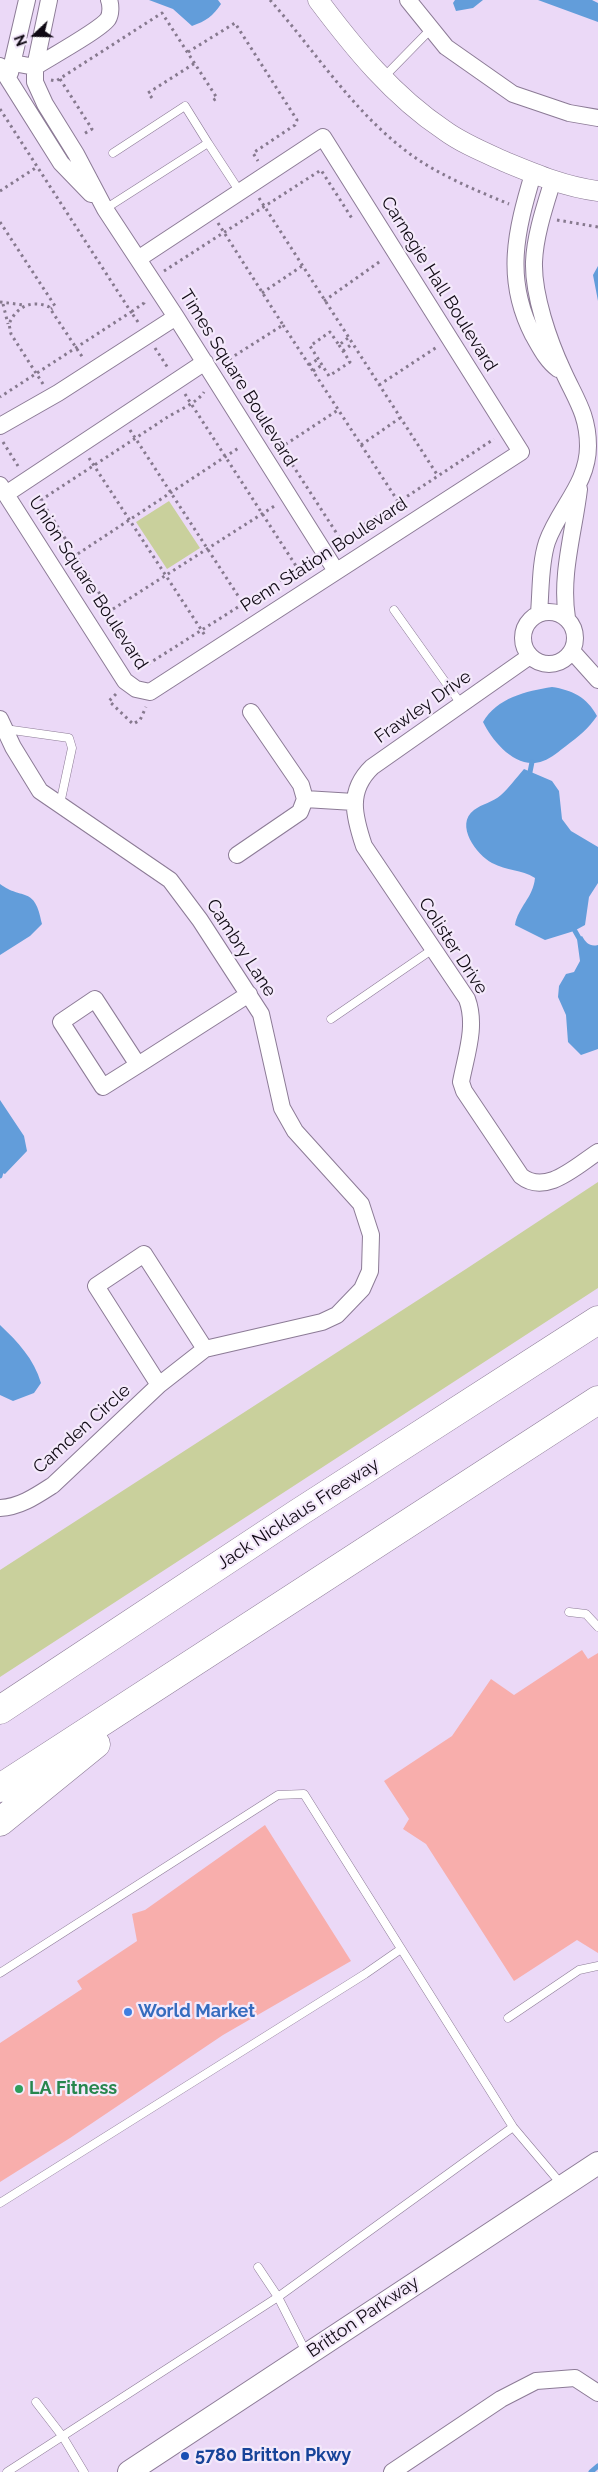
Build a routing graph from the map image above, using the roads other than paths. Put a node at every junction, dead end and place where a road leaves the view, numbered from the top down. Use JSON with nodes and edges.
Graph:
{"nodes":[{"id":1,"x":27,"y":0,"type":"edge"},
{"id":2,"x":49,"y":0,"type":"edge"},
{"id":3,"x":109,"y":0,"type":"edge"},
{"id":4,"x":318,"y":0,"type":"edge"},
{"id":5,"x":408,"y":0,"type":"edge"},
{"id":6,"x":431,"y":30,"type":"junction"},
{"id":7,"x":7,"y":70,"type":"edge"},
{"id":8,"x":35,"y":72,"type":"junction"},
{"id":9,"x":382,"y":78,"type":"junction"},
{"id":10,"x":598,"y":118,"type":"edge"},
{"id":11,"x":72,"y":136,"type":"junction"},
{"id":12,"x":208,"y":143,"type":"junction"},
{"id":13,"x":49,"y":144,"type":"junction"},
{"id":14,"x":113,"y":152,"type":"dead end"},
{"id":15,"x":533,"y":174,"type":"junction"},
{"id":16,"x":553,"y":180,"type":"junction"},
{"id":17,"x":245,"y":188,"type":"junction"},
{"id":18,"x":598,"y":191,"type":"edge"},
{"id":19,"x":105,"y":208,"type":"junction"},
{"id":20,"x":138,"y":259,"type":"junction"},
{"id":21,"x":176,"y":317,"type":"junction"},
{"id":22,"x":208,"y":367,"type":"junction"},
{"id":23,"x":564,"y":373,"type":"junction"},
{"id":24,"x":0,"y":426,"type":"edge"},
{"id":25,"x":521,"y":452,"type":"joint"},
{"id":26,"x":579,"y":486,"type":"junction"},
{"id":27,"x":3,"y":489,"type":"edge"},
{"id":28,"x":336,"y":571,"type":"junction"},
{"id":29,"x":394,"y":610,"type":"dead end"},
{"id":30,"x":539,"y":613,"type":"junction"},
{"id":31,"x":568,"y":618,"type":"junction"},
{"id":32,"x":572,"y":651,"type":"junction"},
{"id":33,"x":530,"y":656,"type":"junction"},
{"id":34,"x":598,"y":680,"type":"edge"},
{"id":35,"x":150,"y":692,"type":"joint"},
{"id":36,"x":461,"y":704,"type":"junction"},
{"id":37,"x":251,"y":712,"type":"dead end"},
{"id":38,"x":2,"y":724,"type":"edge"},
{"id":39,"x":305,"y":799,"type":"junction"},
{"id":40,"x":354,"y":802,"type":"junction"},
{"id":41,"x":60,"y":804,"type":"junction"},
{"id":42,"x":237,"y":855,"type":"dead end"},
{"id":43,"x":433,"y":949,"type":"junction"},
{"id":44,"x":249,"y":994,"type":"junction"},
{"id":45,"x":331,"y":1019,"type":"dead end"},
{"id":46,"x":138,"y":1064,"type":"junction"},
{"id":47,"x":598,"y":1152,"type":"edge"},
{"id":48,"x":598,"y":1320,"type":"edge"},
{"id":49,"x":205,"y":1350,"type":"junction"},
{"id":50,"x":158,"y":1384,"type":"junction"},
{"id":51,"x":598,"y":1400,"type":"edge"},
{"id":52,"x":0,"y":1508,"type":"edge"},
{"id":53,"x":569,"y":1612,"type":"dead end"},
{"id":54,"x":598,"y":1627,"type":"edge"},
{"id":55,"x":215,"y":1649,"type":"junction"},
{"id":56,"x":0,"y":1710,"type":"edge"},
{"id":57,"x":0,"y":1788,"type":"edge"},
{"id":58,"x":0,"y":1822,"type":"edge"},
{"id":59,"x":401,"y":1950,"type":"junction"},
{"id":60,"x":598,"y":1966,"type":"edge"},
{"id":61,"x":0,"y":1973,"type":"edge"},
{"id":62,"x":508,"y":2018,"type":"dead end"},
{"id":63,"x":513,"y":2127,"type":"junction"},
{"id":64,"x":598,"y":2163,"type":"edge"},
{"id":65,"x":562,"y":2186,"type":"junction"},
{"id":66,"x":0,"y":2203,"type":"edge"},
{"id":67,"x":258,"y":2267,"type":"dead end"},
{"id":68,"x":278,"y":2297,"type":"junction"},
{"id":69,"x":307,"y":2354,"type":"junction"},
{"id":70,"x":598,"y":2393,"type":"edge"},
{"id":71,"x":36,"y":2402,"type":"dead end"},
{"id":72,"x":63,"y":2437,"type":"junction"},
{"id":73,"x":7,"y":2472,"type":"edge"},
{"id":74,"x":84,"y":2472,"type":"edge"},
{"id":75,"x":129,"y":2472,"type":"edge"},
{"id":76,"x":392,"y":2472,"type":"edge"}],
"edges":[{"from":1,"to":7,"type":"street"},
{"from":2,"to":8,"type":"street"},
{"from":3,"to":8,"type":"street"},
{"from":4,"to":9,"type":"street"},
{"from":5,"to":6,"type":"street"},
{"from":6,"to":9,"type":"lane"},
{"from":6,"to":10,"type":"street"},
{"from":7,"to":8,"type":"street"},
{"from":7,"to":13,"type":"street","name":"Times Square Boulevard"},
{"from":8,"to":11,"type":"street","name":"Times Square Boulevard"},
{"from":9,"to":15,"type":"street"},
{"from":11,"to":13,"type":"lane"},
{"from":11,"to":19,"type":"street","name":"Times Square Boulevard"},
{"from":12,"to":14,"type":"lane"},
{"from":12,"to":17,"type":"lane"},
{"from":12,"to":19,"type":"lane"},
{"from":13,"to":19,"type":"street","name":"Times Square Boulevard"},
{"from":15,"to":16,"type":"street"},
{"from":15,"to":23,"type":"street"},
{"from":16,"to":18,"type":"street"},
{"from":16,"to":23,"type":"street"},
{"from":17,"to":20,"type":"street"},
{"from":17,"to":25,"type":"street","name":"Carnegie Hall Boulevard"},
{"from":19,"to":20,"type":"street","name":"Times Square Boulevard"},
{"from":20,"to":21,"type":"street","name":"Times Square Boulevard"},
{"from":21,"to":22,"type":"street","name":"Times Square Boulevard"},
{"from":21,"to":24,"type":"street"},
{"from":22,"to":27,"type":"street"},
{"from":22,"to":28,"type":"street","name":"Times Square Boulevard"},
{"from":23,"to":26,"type":"street"},
{"from":25,"to":28,"type":"street","name":"Penn Station Boulevard"},
{"from":26,"to":30,"type":"street"},
{"from":26,"to":31,"type":"street"},
{"from":27,"to":35,"type":"street","name":"Union Square Boulevard"},
{"from":28,"to":35,"type":"street","name":"Penn Station Boulevard"},
{"from":29,"to":36,"type":"lane"},
{"from":30,"to":31,"type":"street"},
{"from":30,"to":33,"type":"street"},
{"from":31,"to":32,"type":"street"},
{"from":32,"to":33,"type":"street"},
{"from":32,"to":34,"type":"street"},
{"from":33,"to":36,"type":"street","name":"Frawley Drive"},
{"from":36,"to":40,"type":"street","name":"Frawley Drive"},
{"from":37,"to":39,"type":"street"},
{"from":38,"to":41,"type":"street","name":"Cambry Lane"},
{"from":38,"to":41,"type":"lane"},
{"from":39,"to":40,"type":"street"},
{"from":39,"to":42,"type":"street"},
{"from":40,"to":43,"type":"street","name":"Colister Drive"},
{"from":41,"to":44,"type":"street","name":"Cambry Lane"},
{"from":43,"to":45,"type":"lane"},
{"from":43,"to":47,"type":"street","name":"Colister Drive"},
{"from":44,"to":46,"type":"street"},
{"from":44,"to":49,"type":"street","name":"Cambry Lane"},
{"from":46,"to":46,"type":"street"},
{"from":48,"to":56,"type":"highway","name":"Jack Nicklaus Freeway"},
{"from":49,"to":50,"type":"street","name":"Cambry Lane"},
{"from":49,"to":50,"type":"street"},
{"from":50,"to":52,"type":"street","name":"Camden Circle"},
{"from":51,"to":55,"type":"highway"},
{"from":53,"to":54,"type":"lane"},
{"from":55,"to":57,"type":"highway"},
{"from":55,"to":58,"type":"highway"},
{"from":59,"to":61,"type":"lane"},
{"from":59,"to":63,"type":"lane"},
{"from":59,"to":66,"type":"lane"},
{"from":60,"to":62,"type":"lane"},
{"from":63,"to":65,"type":"lane"},
{"from":63,"to":68,"type":"lane"},
{"from":64,"to":65,"type":"main road","name":"Britton Parkway"},
{"from":65,"to":69,"type":"main road","name":"Britton Parkway"},
{"from":67,"to":68,"type":"lane"},
{"from":68,"to":69,"type":"lane"},
{"from":68,"to":72,"type":"lane"},
{"from":69,"to":75,"type":"main road","name":"Britton Parkway"},
{"from":70,"to":76,"type":"street"},
{"from":71,"to":72,"type":"lane"},
{"from":72,"to":73,"type":"lane"},
{"from":72,"to":74,"type":"lane"}]}
